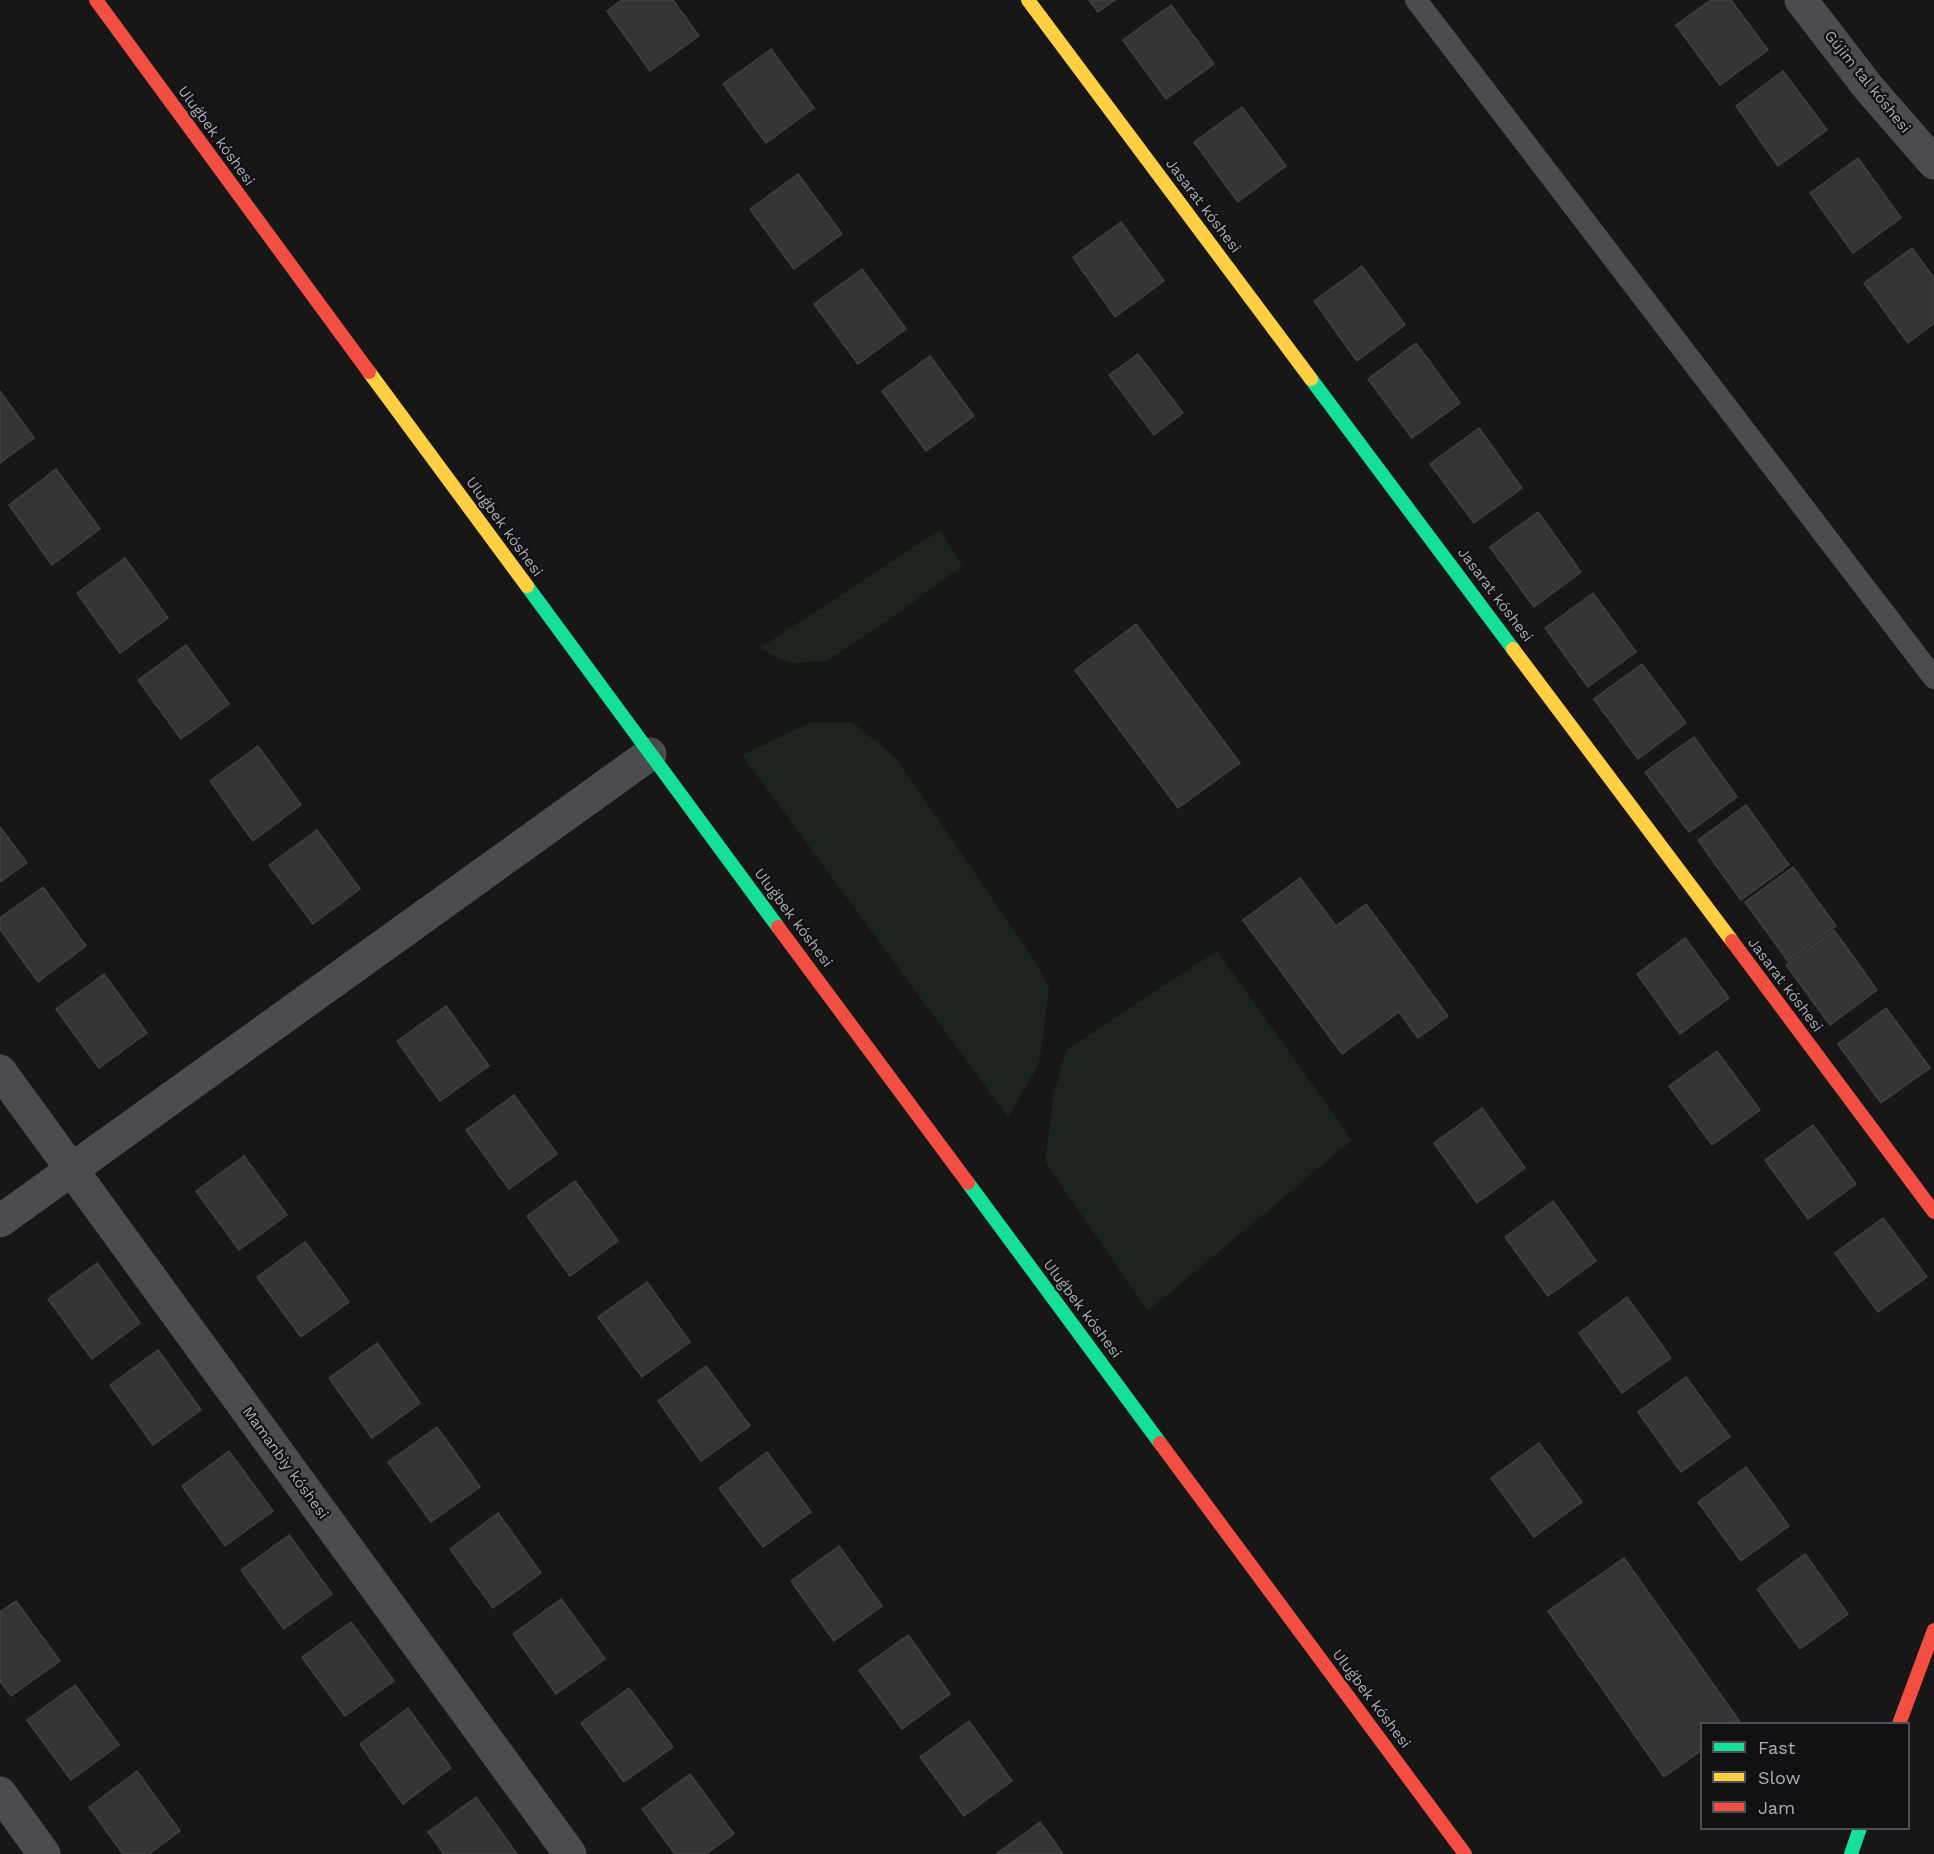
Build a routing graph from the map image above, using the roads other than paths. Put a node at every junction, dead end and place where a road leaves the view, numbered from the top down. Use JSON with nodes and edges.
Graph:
{"nodes":[{"id":1,"x":96,"y":0,"type":"edge"},
{"id":2,"x":1028,"y":0,"type":"edge"},
{"id":3,"x":1416,"y":0,"type":"edge"},
{"id":4,"x":1801,"y":0,"type":"edge"},
{"id":5,"x":1934,"y":164,"type":"edge"},
{"id":6,"x":1934,"y":678,"type":"edge"},
{"id":7,"x":650,"y":754,"type":"junction"},
{"id":8,"x":0,"y":1071,"type":"edge"},
{"id":9,"x":71,"y":1170,"type":"junction"},
{"id":10,"x":1934,"y":1212,"type":"edge"},
{"id":11,"x":0,"y":1221,"type":"edge"},
{"id":12,"x":1934,"y":1630,"type":"edge"},
{"id":13,"x":1900,"y":1722,"type":"edge"},
{"id":14,"x":0,"y":1793,"type":"edge"},
{"id":15,"x":1859,"y":1830,"type":"edge"},
{"id":16,"x":44,"y":1854,"type":"edge"},
{"id":17,"x":570,"y":1854,"type":"edge"},
{"id":18,"x":1465,"y":1854,"type":"edge"},
{"id":19,"x":1851,"y":1854,"type":"edge"}],
"edges":[{"from":1,"to":7,"type":"street","name":"Uluǵbek kóshesi"},
{"from":2,"to":10,"type":"street","name":"Jasarat kóshesi"},
{"from":3,"to":6,"type":"lane"},
{"from":4,"to":5,"type":"street","name":"Gújim tal kóshesi"},
{"from":7,"to":9,"type":"street"},
{"from":7,"to":18,"type":"street","name":"Uluǵbek kóshesi"},
{"from":8,"to":9,"type":"street","name":"Mamanbiy kóshesi"},
{"from":9,"to":11,"type":"street"},
{"from":9,"to":17,"type":"street","name":"Mamanbiy kóshesi"},
{"from":12,"to":13,"type":"street"},
{"from":14,"to":16,"type":"street"},
{"from":15,"to":19,"type":"street"}]}
